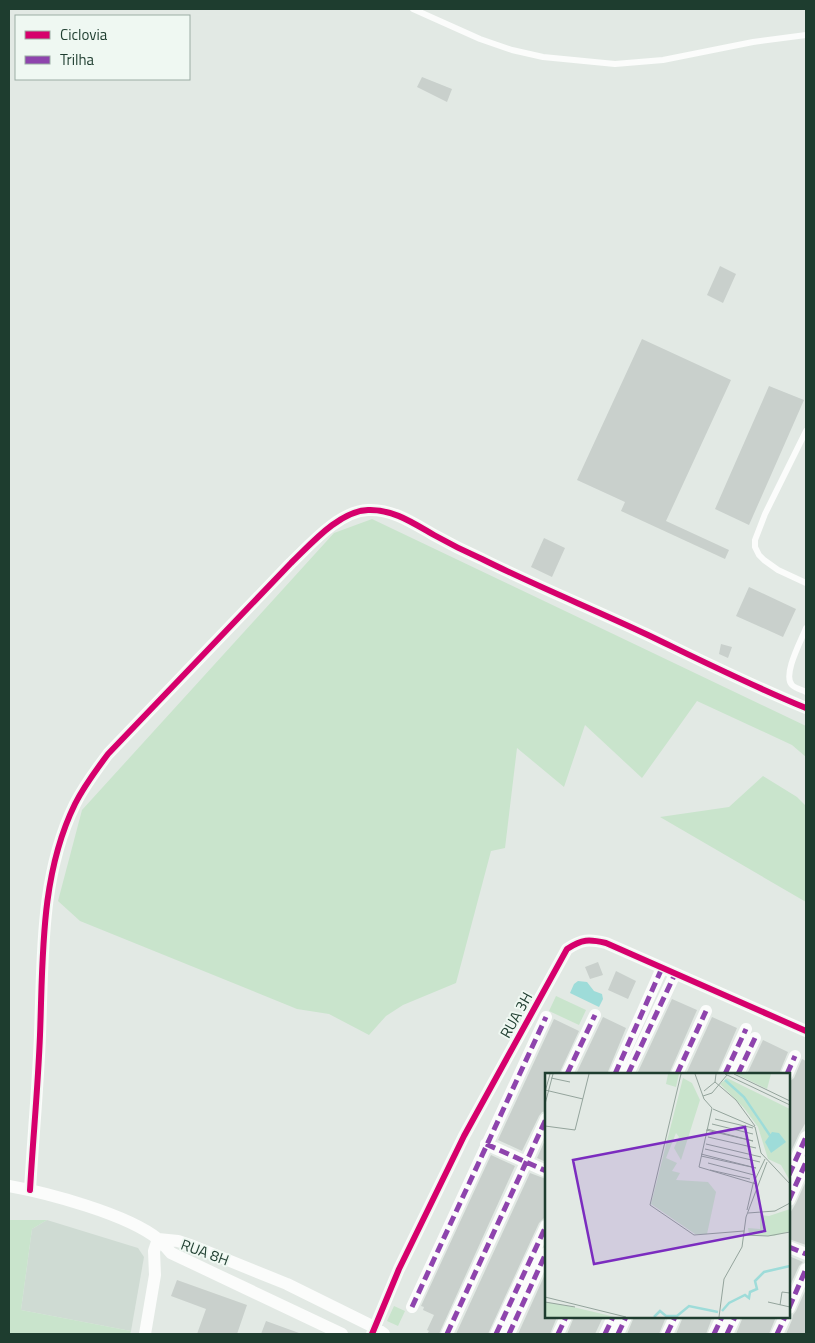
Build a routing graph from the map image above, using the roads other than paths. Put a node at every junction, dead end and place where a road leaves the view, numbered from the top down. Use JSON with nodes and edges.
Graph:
{"nodes":[{"id":1,"x":413,"y":9,"type":"edge"},
{"id":2,"x":806,"y":35,"type":"edge"},
{"id":3,"x":806,"y":431,"type":"edge"},
{"id":4,"x":806,"y":583,"type":"edge"},
{"id":5,"x":806,"y":628,"type":"edge"},
{"id":6,"x":806,"y":692,"type":"edge"},
{"id":7,"x":806,"y":708,"type":"edge"},
{"id":8,"x":662,"y":968,"type":"junction"},
{"id":9,"x":675,"y":974,"type":"junction"},
{"id":10,"x":706,"y":1011,"type":"dead end"},
{"id":11,"x":595,"y":1015,"type":"dead end"},
{"id":12,"x":546,"y":1017,"type":"dead end"},
{"id":13,"x":806,"y":1031,"type":"edge"},
{"id":14,"x":795,"y":1056,"type":"dead end"},
{"id":15,"x":567,"y":1073,"type":"edge"},
{"id":16,"x":615,"y":1073,"type":"edge"},
{"id":17,"x":628,"y":1073,"type":"edge"},
{"id":18,"x":677,"y":1073,"type":"edge"},
{"id":19,"x":726,"y":1073,"type":"edge"},
{"id":20,"x":738,"y":1073,"type":"edge"},
{"id":21,"x":787,"y":1073,"type":"edge"},
{"id":22,"x":545,"y":1121,"type":"edge"},
{"id":23,"x":806,"y":1137,"type":"edge"},
{"id":24,"x":486,"y":1144,"type":"junction"},
{"id":25,"x":526,"y":1162,"type":"junction"},
{"id":26,"x":806,"y":1162,"type":"edge"},
{"id":27,"x":545,"y":1171,"type":"edge"},
{"id":28,"x":790,"y":1173,"type":"edge"},
{"id":29,"x":9,"y":1186,"type":"edge"},
{"id":30,"x":30,"y":1190,"type":"junction"},
{"id":31,"x":790,"y":1198,"type":"edge"},
{"id":32,"x":545,"y":1228,"type":"edge"},
{"id":33,"x":158,"y":1239,"type":"junction"},
{"id":34,"x":790,"y":1247,"type":"edge"},
{"id":35,"x":806,"y":1254,"type":"edge"},
{"id":36,"x":545,"y":1255,"type":"edge"},
{"id":37,"x":806,"y":1269,"type":"edge"},
{"id":38,"x":790,"y":1306,"type":"edge"},
{"id":39,"x":412,"y":1307,"type":"dead end"},
{"id":40,"x":566,"y":1318,"type":"edge"},
{"id":41,"x":613,"y":1318,"type":"edge"},
{"id":42,"x":626,"y":1318,"type":"edge"},
{"id":43,"x":675,"y":1318,"type":"edge"},
{"id":44,"x":722,"y":1318,"type":"edge"},
{"id":45,"x":735,"y":1318,"type":"edge"},
{"id":46,"x":785,"y":1318,"type":"edge"},
{"id":47,"x":376,"y":1332,"type":"edge"},
{"id":48,"x":145,"y":1334,"type":"edge"},
{"id":49,"x":342,"y":1334,"type":"edge"},
{"id":50,"x":447,"y":1334,"type":"edge"},
{"id":51,"x":496,"y":1334,"type":"edge"},
{"id":52,"x":509,"y":1334,"type":"edge"},
{"id":53,"x":558,"y":1334,"type":"edge"},
{"id":54,"x":605,"y":1334,"type":"edge"},
{"id":55,"x":618,"y":1334,"type":"edge"},
{"id":56,"x":667,"y":1334,"type":"edge"},
{"id":57,"x":714,"y":1334,"type":"edge"},
{"id":58,"x":727,"y":1334,"type":"edge"},
{"id":59,"x":777,"y":1334,"type":"edge"}],
"edges":[{"from":1,"to":2,"type":"lane"},
{"from":3,"to":4,"type":"lane"},
{"from":5,"to":6,"type":"lane"},
{"from":7,"to":30,"type":"street"},
{"from":8,"to":9,"type":"street","name":"RUA 3H"},
{"from":8,"to":16,"type":"street"},
{"from":8,"to":47,"type":"street","name":"RUA 3H"},
{"from":9,"to":13,"type":"street","name":"RUA 3H"},
{"from":9,"to":17,"type":"street"},
{"from":10,"to":18,"type":"street"},
{"from":11,"to":15,"type":"street"},
{"from":12,"to":24,"type":"street"},
{"from":14,"to":21,"type":"street"},
{"from":19,"to":20,"type":"street"},
{"from":22,"to":25,"type":"street"},
{"from":23,"to":28,"type":"street"},
{"from":24,"to":25,"type":"street"},
{"from":24,"to":39,"type":"street"},
{"from":25,"to":27,"type":"street"},
{"from":25,"to":50,"type":"street"},
{"from":26,"to":31,"type":"street"},
{"from":29,"to":30,"type":"street"},
{"from":30,"to":33,"type":"street"},
{"from":32,"to":51,"type":"street"},
{"from":33,"to":47,"type":"street","name":"RUA 8H"},
{"from":33,"to":48,"type":"street"},
{"from":33,"to":49,"type":"street","name":"RUA 8H"},
{"from":34,"to":35,"type":"street"},
{"from":36,"to":52,"type":"street"},
{"from":37,"to":38,"type":"street"},
{"from":40,"to":53,"type":"street"},
{"from":41,"to":54,"type":"street"},
{"from":42,"to":55,"type":"street"},
{"from":43,"to":56,"type":"street"},
{"from":44,"to":57,"type":"street"},
{"from":45,"to":58,"type":"street"},
{"from":46,"to":59,"type":"street"}]}
